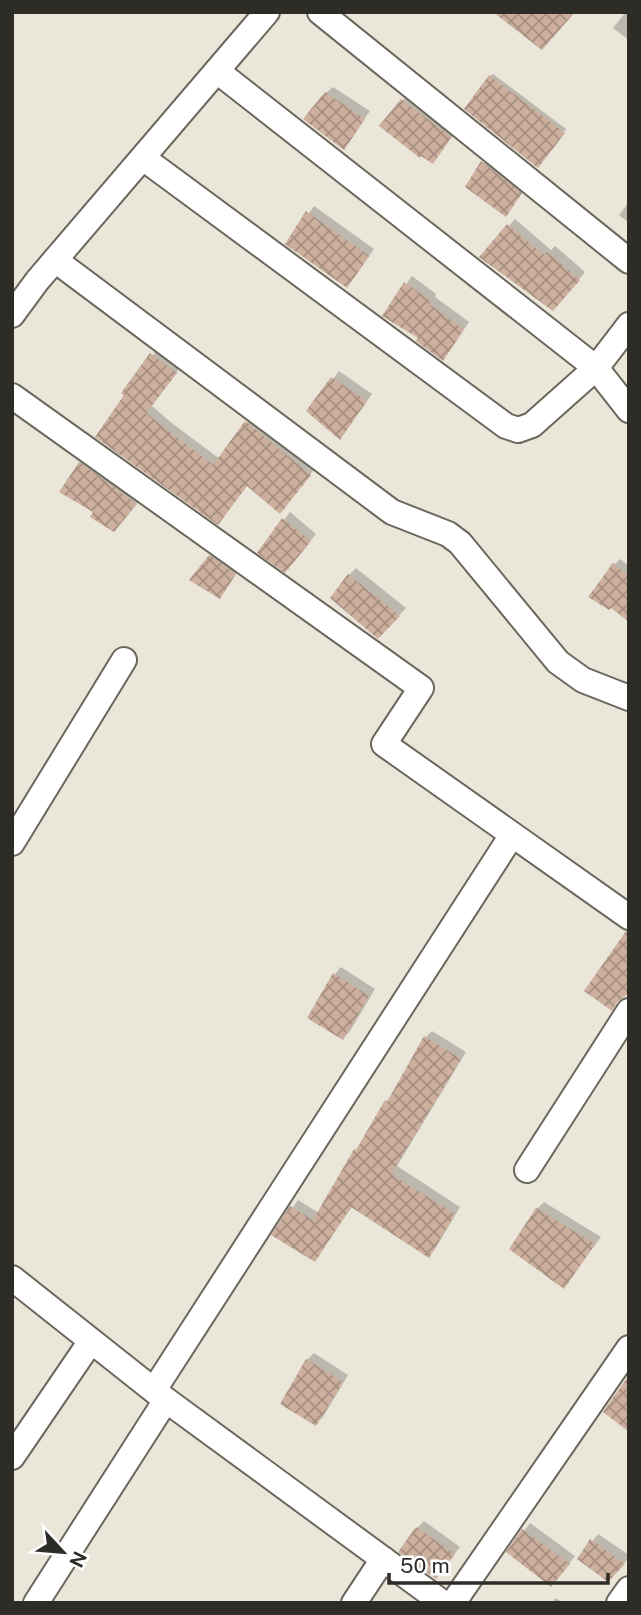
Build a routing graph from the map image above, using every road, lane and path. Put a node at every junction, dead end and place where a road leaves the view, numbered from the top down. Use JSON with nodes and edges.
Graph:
{"nodes":[{"id":1,"x":267,"y":12,"type":"edge"},
{"id":2,"x":320,"y":12,"type":"edge"},
{"id":3,"x":217,"y":71,"type":"junction"},
{"id":4,"x":142,"y":158,"type":"junction"},
{"id":5,"x":55,"y":260,"type":"junction"},
{"id":6,"x":629,"y":261,"type":"edge"},
{"id":7,"x":12,"y":315,"type":"edge"},
{"id":8,"x":629,"y":326,"type":"edge"},
{"id":9,"x":596,"y":368,"type":"junction"},
{"id":10,"x":12,"y":396,"type":"edge"},
{"id":11,"x":629,"y":410,"type":"edge"},
{"id":12,"x":124,"y":660,"type":"dead end"},
{"id":13,"x":629,"y":698,"type":"edge"},
{"id":14,"x":512,"y":835,"type":"junction"},
{"id":15,"x":12,"y":843,"type":"edge"},
{"id":16,"x":629,"y":917,"type":"edge"},
{"id":17,"x":629,"y":1011,"type":"edge"},
{"id":18,"x":527,"y":1170,"type":"dead end"},
{"id":19,"x":16,"y":1291,"type":"edge"},
{"id":20,"x":91,"y":1341,"type":"junction"},
{"id":21,"x":629,"y":1348,"type":"edge"},
{"id":22,"x":160,"y":1395,"type":"junction"},
{"id":23,"x":12,"y":1457,"type":"edge"},
{"id":24,"x":383,"y":1559,"type":"junction"},
{"id":25,"x":629,"y":1589,"type":"edge"},
{"id":26,"x":36,"y":1603,"type":"edge"},
{"id":27,"x":354,"y":1603,"type":"edge"},
{"id":28,"x":443,"y":1603,"type":"edge"},
{"id":29,"x":453,"y":1603,"type":"edge"},
{"id":30,"x":619,"y":1603,"type":"edge"}],
"edges":[{"from":1,"to":3,"type":"street"},
{"from":2,"to":6,"type":"street"},
{"from":3,"to":4,"type":"street"},
{"from":3,"to":9,"type":"street"},
{"from":4,"to":5,"type":"street"},
{"from":4,"to":9,"type":"street"},
{"from":5,"to":7,"type":"street"},
{"from":5,"to":13,"type":"street"},
{"from":8,"to":9,"type":"street"},
{"from":9,"to":11,"type":"street"},
{"from":10,"to":14,"type":"street"},
{"from":12,"to":15,"type":"street"},
{"from":14,"to":16,"type":"street"},
{"from":14,"to":22,"type":"street"},
{"from":17,"to":18,"type":"street"},
{"from":19,"to":20,"type":"street"},
{"from":20,"to":22,"type":"street"},
{"from":20,"to":23,"type":"street"},
{"from":21,"to":29,"type":"street"},
{"from":22,"to":24,"type":"street"},
{"from":22,"to":26,"type":"street"},
{"from":24,"to":27,"type":"street"},
{"from":24,"to":28,"type":"street"},
{"from":25,"to":30,"type":"street"}]}
